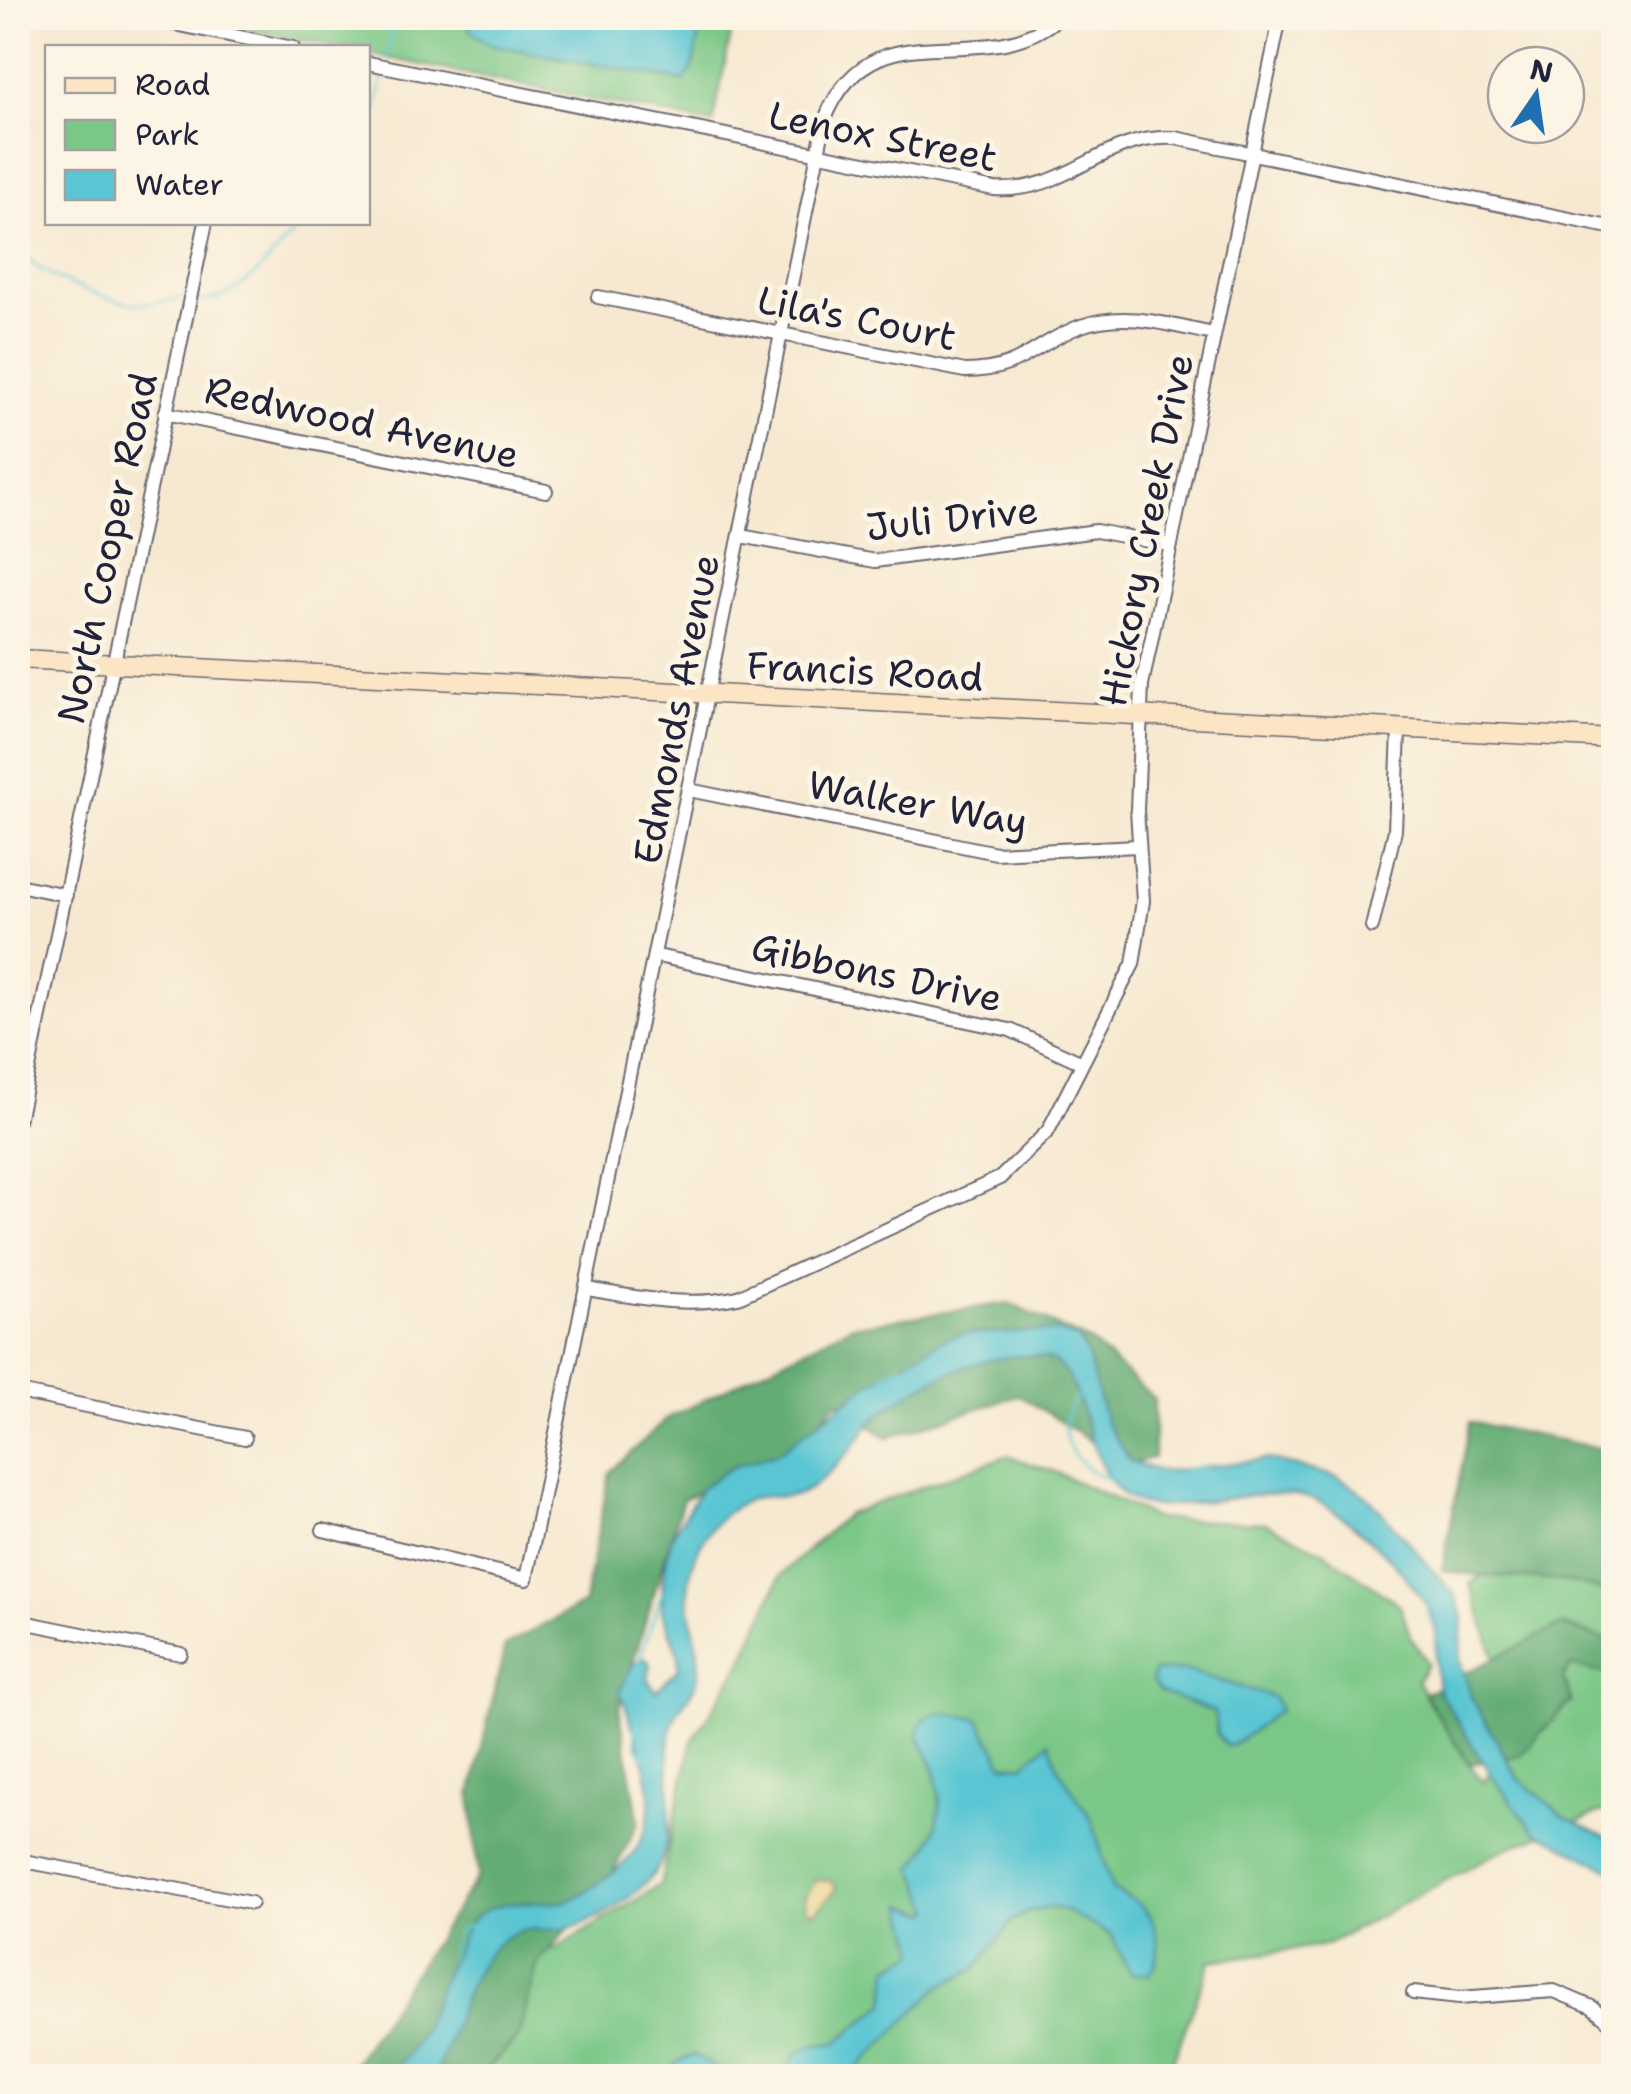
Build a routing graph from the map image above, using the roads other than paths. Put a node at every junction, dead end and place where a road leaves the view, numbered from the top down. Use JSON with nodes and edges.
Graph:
{"nodes":[{"id":1,"x":145,"y":18,"type":"edge"},
{"id":2,"x":1058,"y":18,"type":"edge"},
{"id":3,"x":1280,"y":18,"type":"edge"},
{"id":4,"x":245,"y":42,"type":"edge"},
{"id":5,"x":370,"y":63,"type":"edge"},
{"id":6,"x":1251,"y":153,"type":"junction"},
{"id":7,"x":817,"y":154,"type":"junction"},
{"id":8,"x":205,"y":225,"type":"edge"},
{"id":9,"x":1614,"y":228,"type":"edge"},
{"id":10,"x":598,"y":296,"type":"dead end"},
{"id":11,"x":780,"y":334,"type":"junction"},
{"id":12,"x":1213,"y":334,"type":"junction"},
{"id":13,"x":165,"y":412,"type":"junction"},
{"id":14,"x":546,"y":491,"type":"dead end"},
{"id":15,"x":741,"y":536,"type":"junction"},
{"id":16,"x":1170,"y":544,"type":"junction"},
{"id":17,"x":18,"y":659,"type":"edge"},
{"id":18,"x":114,"y":664,"type":"junction"},
{"id":19,"x":710,"y":696,"type":"junction"},
{"id":20,"x":1139,"y":717,"type":"junction"},
{"id":21,"x":1399,"y":731,"type":"junction"},
{"id":22,"x":1614,"y":739,"type":"edge"},
{"id":23,"x":690,"y":790,"type":"junction"},
{"id":24,"x":1138,"y":846,"type":"junction"},
{"id":25,"x":18,"y":884,"type":"edge"},
{"id":26,"x":66,"y":894,"type":"junction"},
{"id":27,"x":1372,"y":927,"type":"dead end"},
{"id":28,"x":657,"y":956,"type":"junction"},
{"id":29,"x":1080,"y":1062,"type":"junction"},
{"id":30,"x":18,"y":1121,"type":"edge"},
{"id":31,"x":588,"y":1288,"type":"junction"},
{"id":32,"x":18,"y":1392,"type":"edge"},
{"id":33,"x":245,"y":1438,"type":"dead end"},
{"id":34,"x":323,"y":1530,"type":"dead end"},
{"id":35,"x":18,"y":1621,"type":"edge"},
{"id":36,"x":181,"y":1654,"type":"dead end"},
{"id":37,"x":18,"y":1860,"type":"edge"},
{"id":38,"x":251,"y":1904,"type":"dead end"},
{"id":39,"x":1413,"y":1993,"type":"dead end"},
{"id":40,"x":1614,"y":2024,"type":"edge"}],
"edges":[{"from":1,"to":4,"type":"street"},
{"from":2,"to":7,"type":"street","name":"Edmonds Avenue"},
{"from":3,"to":6,"type":"street","name":"Hickory Creek Drive"},
{"from":5,"to":7,"type":"street","name":"Lenox Street"},
{"from":6,"to":7,"type":"street","name":"Lenox Street"},
{"from":6,"to":9,"type":"street","name":"Lenox Street"},
{"from":6,"to":12,"type":"street","name":"Hickory Creek Drive"},
{"from":7,"to":11,"type":"street","name":"Edmonds Avenue"},
{"from":8,"to":13,"type":"street","name":"North Cooper Road"},
{"from":10,"to":11,"type":"street","name":"Lila's Court"},
{"from":11,"to":12,"type":"street","name":"Lila's Court"},
{"from":11,"to":15,"type":"street","name":"Edmonds Avenue"},
{"from":12,"to":16,"type":"street","name":"Hickory Creek Drive"},
{"from":13,"to":14,"type":"street","name":"Redwood Avenue"},
{"from":13,"to":18,"type":"street","name":"North Cooper Road"},
{"from":15,"to":16,"type":"street","name":"Juli Drive"},
{"from":15,"to":19,"type":"street","name":"Edmonds Avenue"},
{"from":16,"to":20,"type":"street","name":"Hickory Creek Drive"},
{"from":17,"to":18,"type":"street","name":"Francis Road"},
{"from":18,"to":19,"type":"street","name":"Francis Road"},
{"from":18,"to":26,"type":"street","name":"North Cooper Road"},
{"from":19,"to":20,"type":"street","name":"Francis Road"},
{"from":19,"to":23,"type":"street","name":"Edmonds Avenue"},
{"from":20,"to":21,"type":"street","name":"Francis Road"},
{"from":20,"to":24,"type":"street","name":"Hickory Creek Drive"},
{"from":21,"to":22,"type":"street","name":"Francis Road"},
{"from":21,"to":27,"type":"street"},
{"from":23,"to":24,"type":"street","name":"Walker Way"},
{"from":23,"to":28,"type":"street","name":"Edmonds Avenue"},
{"from":24,"to":29,"type":"street","name":"Hickory Creek Drive"},
{"from":25,"to":26,"type":"street"},
{"from":26,"to":30,"type":"street","name":"North Cooper Road"},
{"from":28,"to":29,"type":"street","name":"Gibbons Drive"},
{"from":28,"to":31,"type":"street","name":"Edmonds Avenue"},
{"from":29,"to":31,"type":"street","name":"Hickory Creek Drive"},
{"from":31,"to":34,"type":"street","name":"Edmonds Avenue"},
{"from":32,"to":33,"type":"street"},
{"from":35,"to":36,"type":"street"},
{"from":37,"to":38,"type":"street"},
{"from":39,"to":40,"type":"street"}]}
